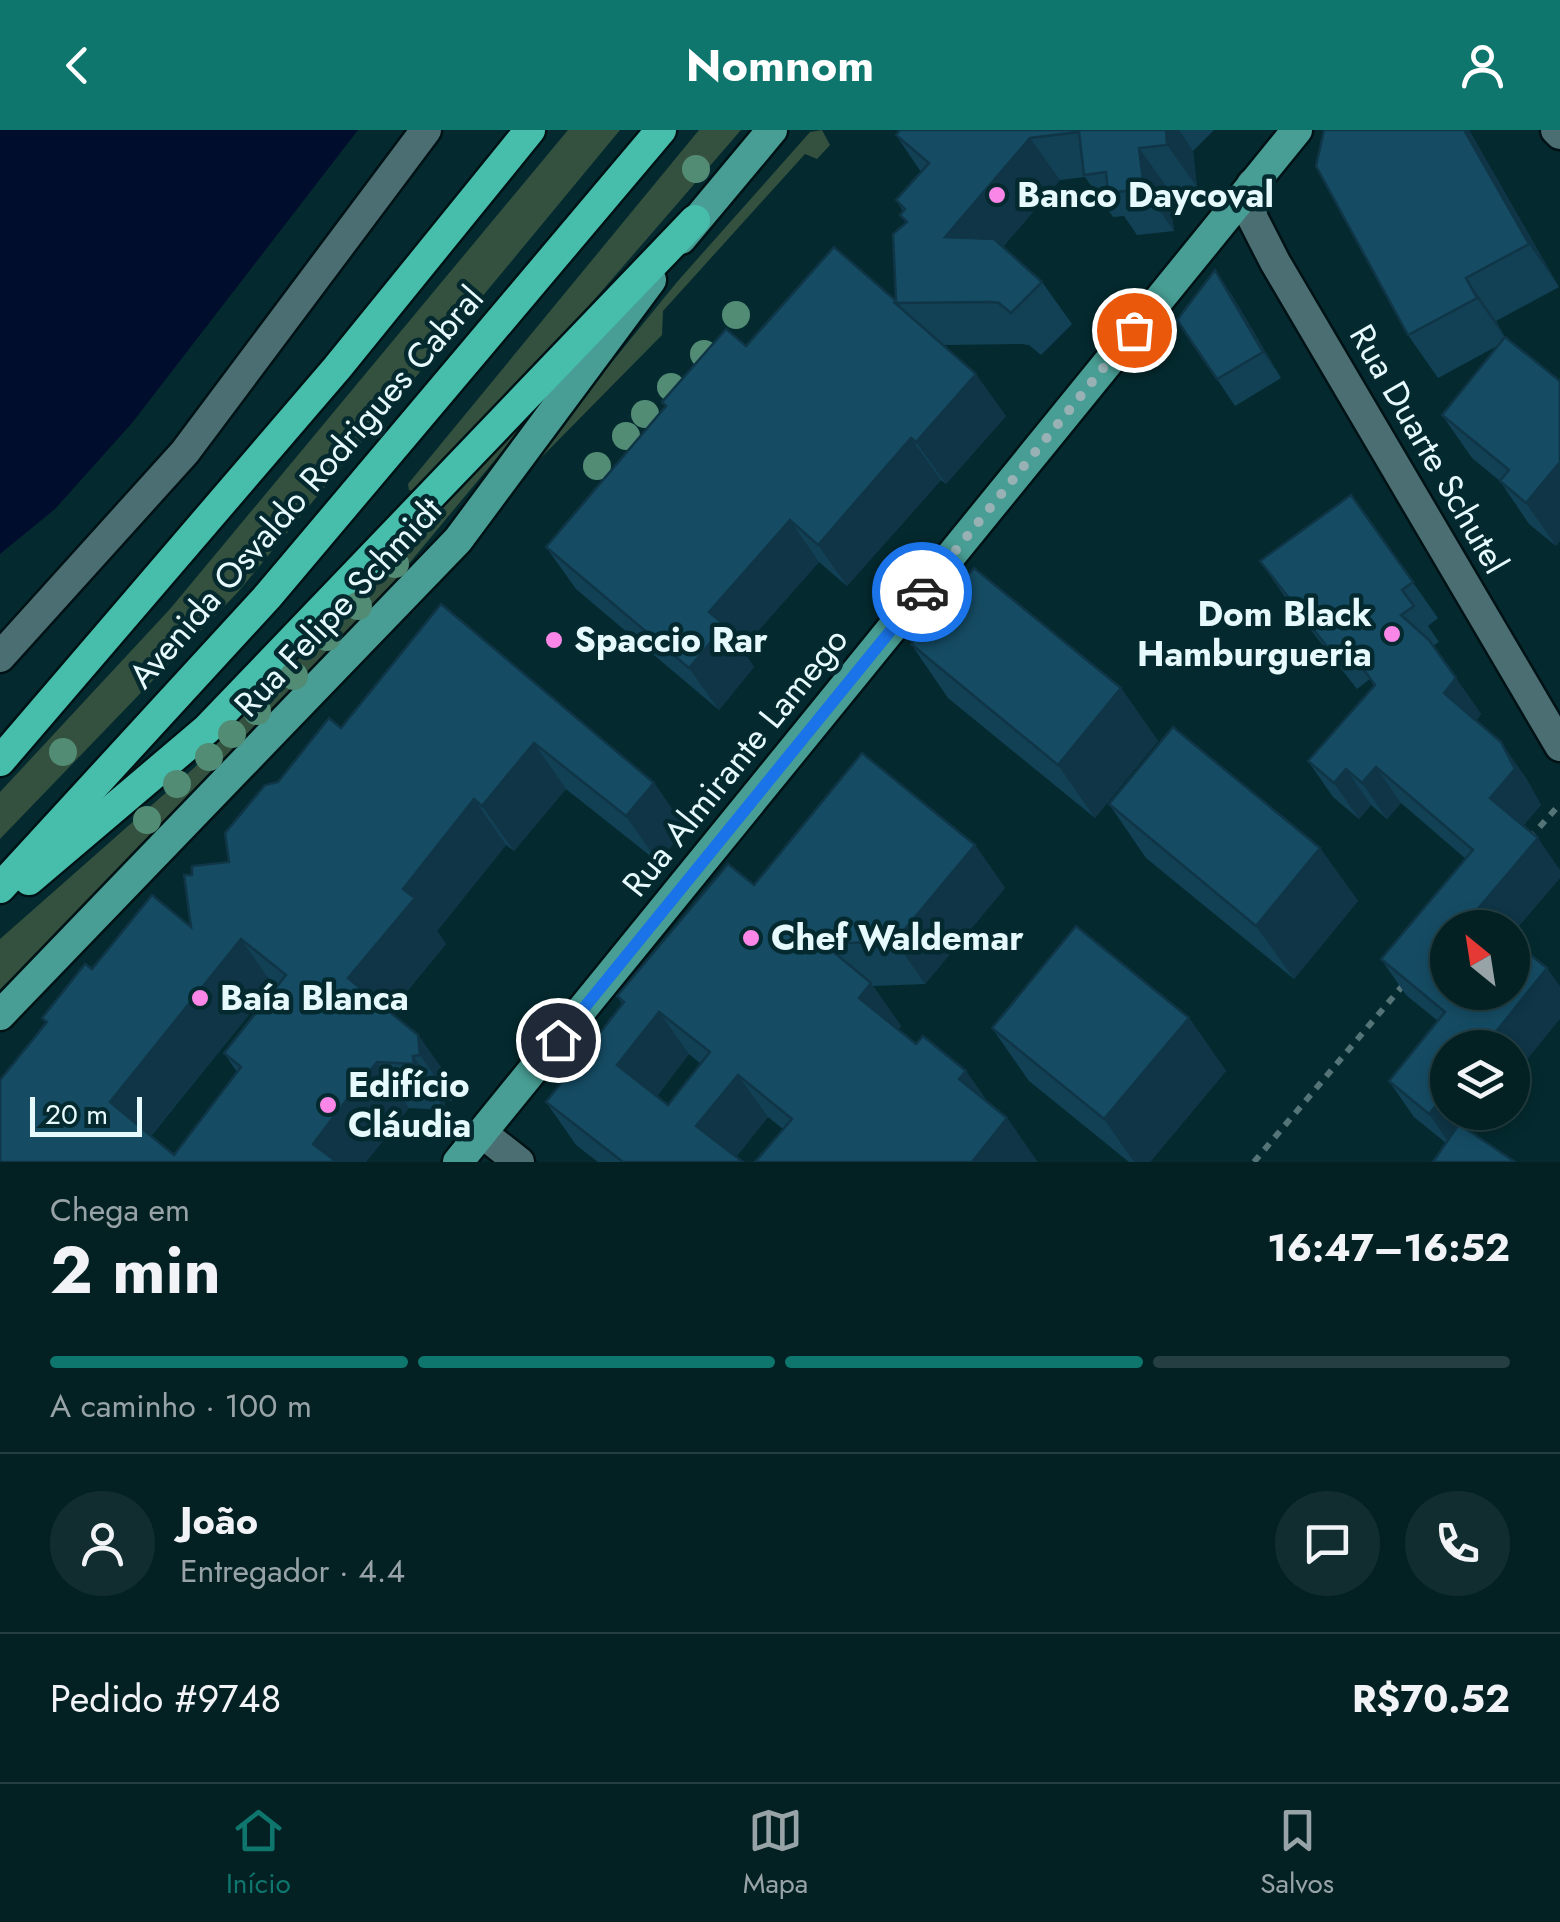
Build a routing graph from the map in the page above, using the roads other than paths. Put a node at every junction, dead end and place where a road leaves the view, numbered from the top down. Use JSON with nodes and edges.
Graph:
{"nodes":[{"id":1,"x":426,"y":130,"type":"edge"},
{"id":2,"x":530,"y":130,"type":"edge"},
{"id":3,"x":661,"y":130,"type":"edge"},
{"id":4,"x":772,"y":130,"type":"edge"},
{"id":5,"x":1297,"y":130,"type":"edge"},
{"id":6,"x":1252,"y":184,"type":"junction"},
{"id":7,"x":694,"y":220,"type":"junction"},
{"id":8,"x":0,"y":657,"type":"edge"},
{"id":9,"x":1560,"y":746,"type":"edge"},
{"id":10,"x":0,"y":761,"type":"edge"},
{"id":11,"x":0,"y":888,"type":"edge"},
{"id":12,"x":0,"y":905,"type":"edge"},
{"id":13,"x":0,"y":1015,"type":"edge"},
{"id":14,"x":482,"y":1133,"type":"junction"},
{"id":15,"x":458,"y":1162,"type":"edge"},
{"id":16,"x":519,"y":1162,"type":"edge"}],
"edges":[{"from":1,"to":8,"type":"street"},
{"from":2,"to":10,"type":"highway","name":"Avenida Osvaldo Rodrigues Cabral"},
{"from":3,"to":11,"type":"highway","name":"Avenida Osvaldo Rodrigues Cabral"},
{"from":4,"to":7,"type":"main road","name":"Rua Felipe Schmidt"},
{"from":5,"to":6,"type":"main road","name":"Rua Almirante Lamego"},
{"from":6,"to":9,"type":"street","name":"Rua Duarte Schutel"},
{"from":6,"to":14,"type":"main road","name":"Rua Almirante Lamego"},
{"from":7,"to":12,"type":"highway"},
{"from":7,"to":13,"type":"main road","name":"Rua Felipe Schmidt"},
{"from":14,"to":15,"type":"main road","name":"Rua Almirante Lamego"},
{"from":14,"to":16,"type":"street"}]}
